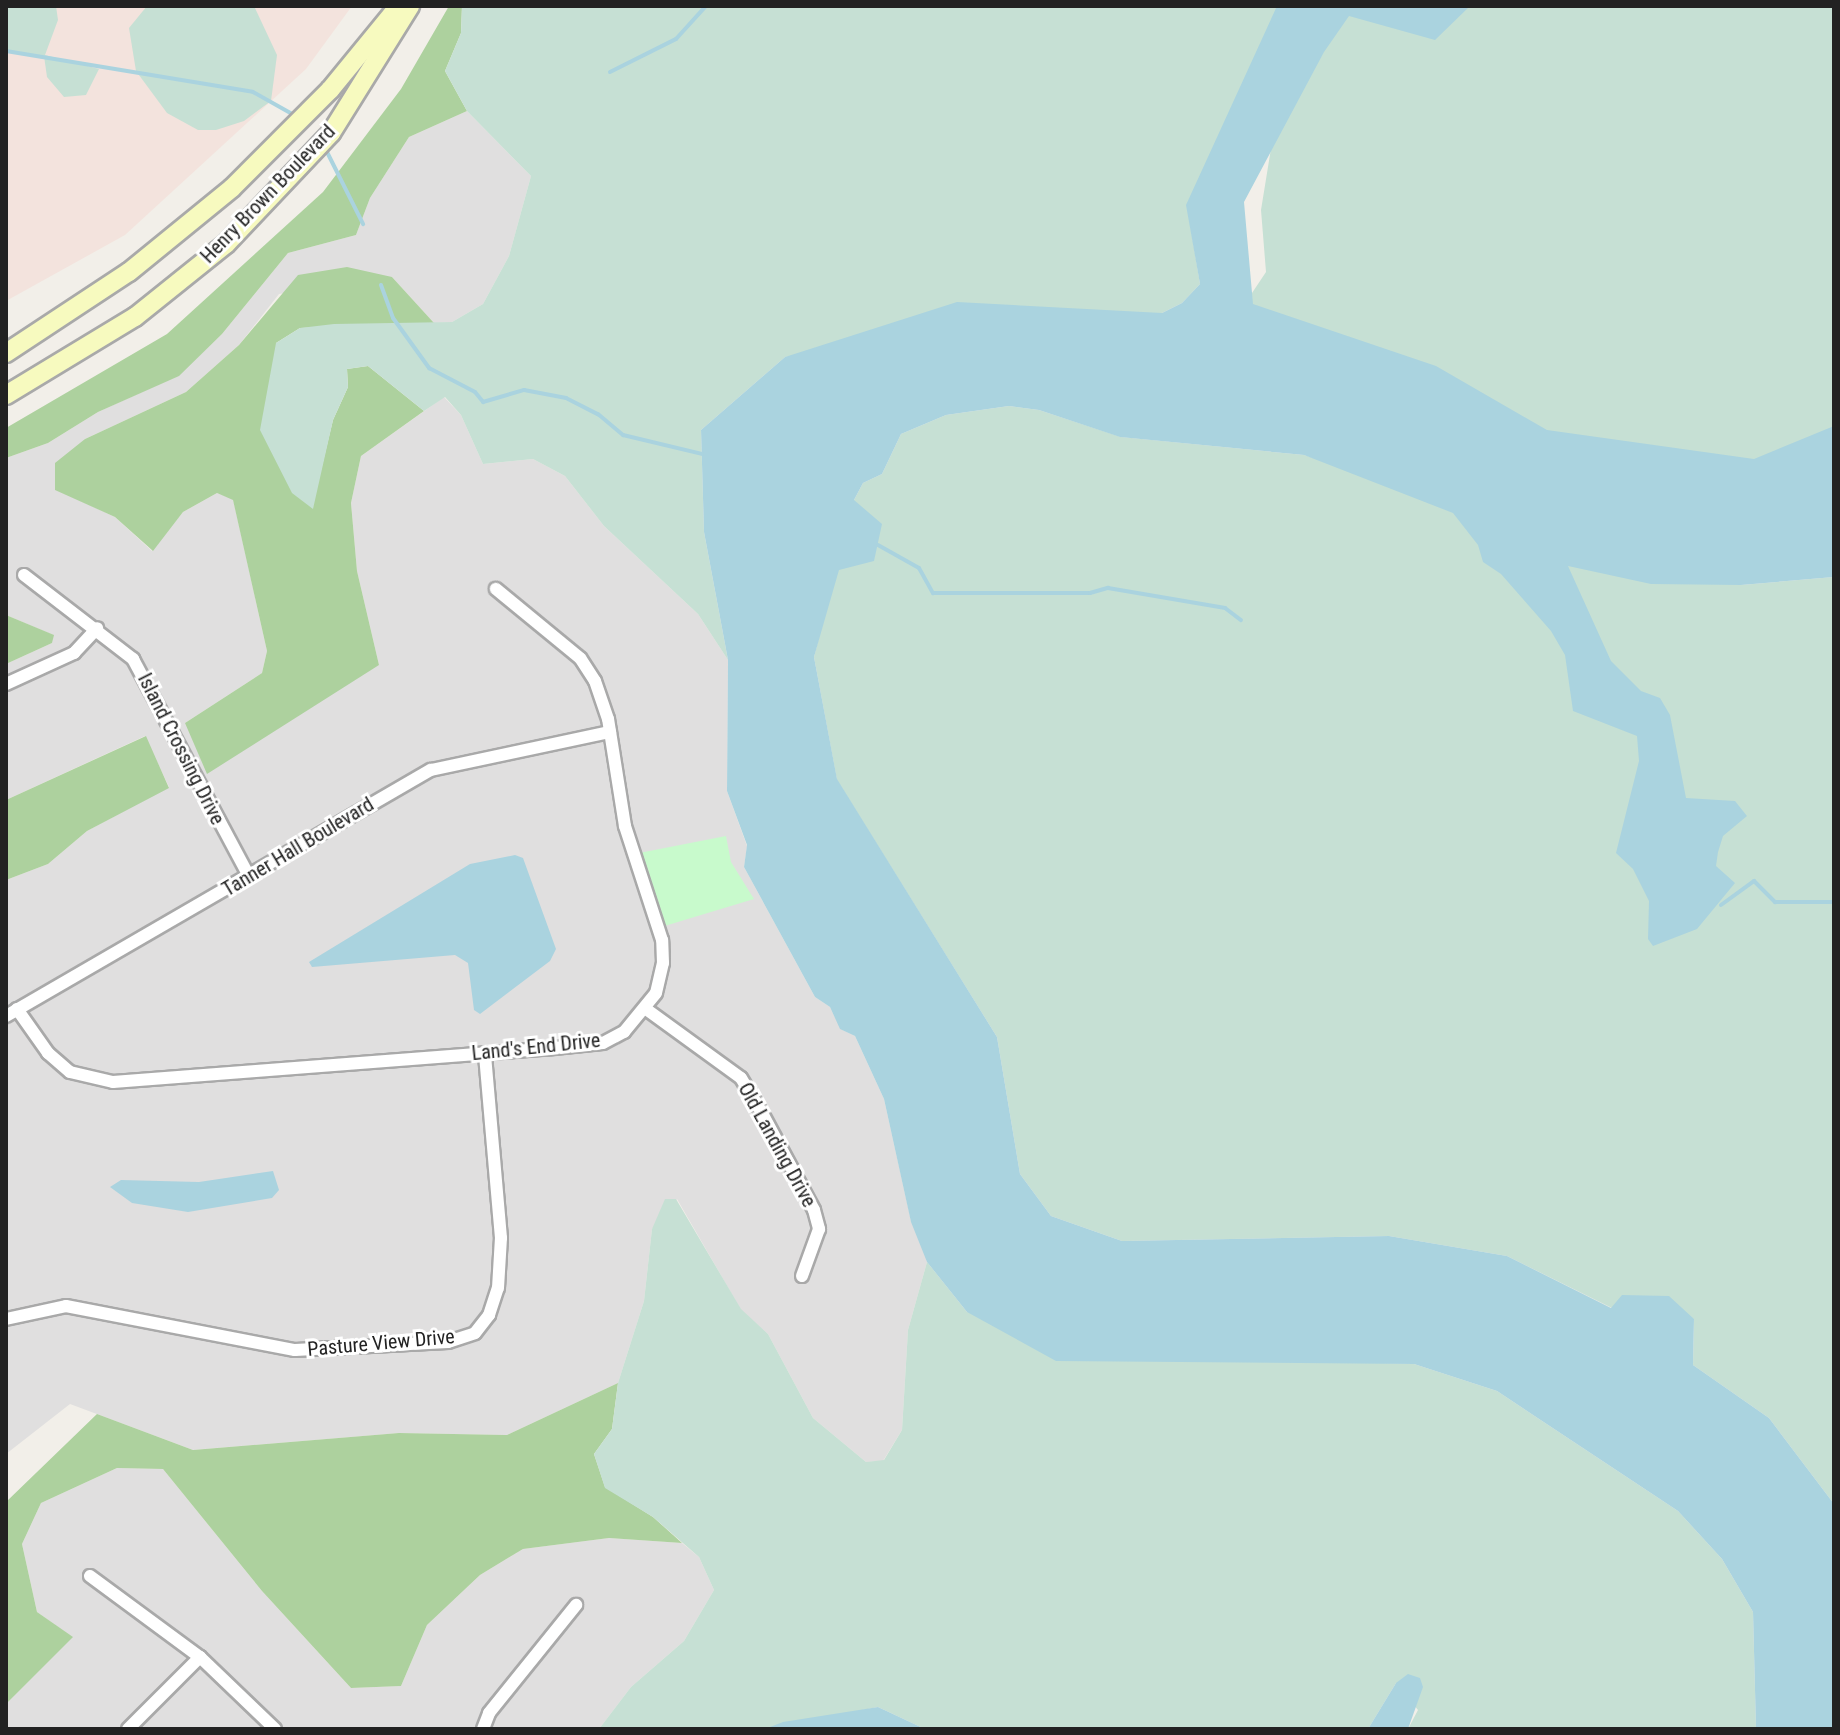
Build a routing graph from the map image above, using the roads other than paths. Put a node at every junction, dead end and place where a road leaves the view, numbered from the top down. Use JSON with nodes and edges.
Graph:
{"nodes":[{"id":1,"x":399,"y":6,"type":"edge"},
{"id":2,"x":410,"y":6,"type":"edge"},
{"id":3,"x":6,"y":353,"type":"edge"},
{"id":4,"x":6,"y":395,"type":"edge"},
{"id":5,"x":24,"y":575,"type":"dead end"},
{"id":6,"x":496,"y":589,"type":"dead end"},
{"id":7,"x":97,"y":628,"type":"junction"},
{"id":8,"x":6,"y":684,"type":"edge"},
{"id":9,"x":610,"y":732,"type":"junction"},
{"id":10,"x":249,"y":876,"type":"junction"},
{"id":11,"x":646,"y":1009,"type":"junction"},
{"id":12,"x":12,"y":1013,"type":"edge"},
{"id":13,"x":485,"y":1054,"type":"junction"},
{"id":14,"x":802,"y":1276,"type":"dead end"},
{"id":15,"x":6,"y":1319,"type":"edge"},
{"id":16,"x":90,"y":1576,"type":"dead end"},
{"id":17,"x":576,"y":1605,"type":"dead end"},
{"id":18,"x":200,"y":1657,"type":"junction"},
{"id":19,"x":128,"y":1729,"type":"edge"},
{"id":20,"x":275,"y":1729,"type":"edge"},
{"id":21,"x":483,"y":1729,"type":"edge"}],
"edges":[{"from":1,"to":3,"type":"main road","name":"Henry Brown Boulevard"},
{"from":2,"to":4,"type":"main road","name":"Henry Brown Boulevard"},
{"from":5,"to":7,"type":"street","name":"Island Crossing Drive"},
{"from":6,"to":9,"type":"street","name":"Land's End Drive"},
{"from":7,"to":8,"type":"street"},
{"from":7,"to":10,"type":"street","name":"Island Crossing Drive"},
{"from":9,"to":10,"type":"street","name":"Tanner Hall Boulevard"},
{"from":9,"to":11,"type":"street","name":"Land's End Drive"},
{"from":10,"to":12,"type":"street","name":"Tanner Hall Boulevard"},
{"from":11,"to":13,"type":"street","name":"Land's End Drive"},
{"from":11,"to":14,"type":"street","name":"Old Landing Drive"},
{"from":12,"to":13,"type":"street","name":"Land's End Drive"},
{"from":13,"to":15,"type":"street","name":"Pasture View Drive"},
{"from":16,"to":18,"type":"street"},
{"from":17,"to":21,"type":"street"},
{"from":18,"to":19,"type":"street"},
{"from":18,"to":20,"type":"street"}]}
